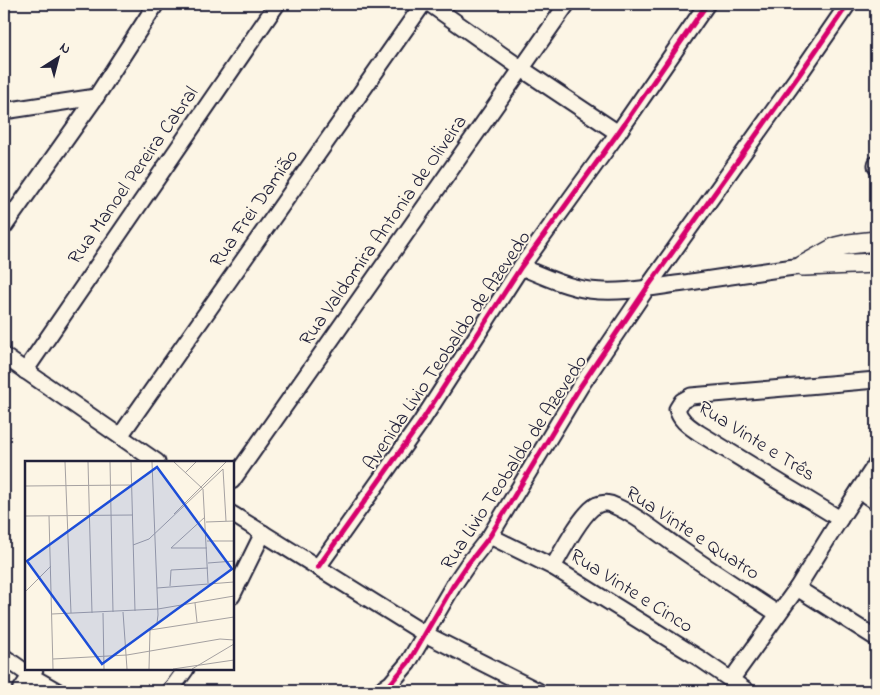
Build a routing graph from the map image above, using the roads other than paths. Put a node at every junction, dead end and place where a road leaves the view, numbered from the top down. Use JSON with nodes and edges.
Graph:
{"nodes":[{"id":1,"x":156,"y":4,"type":"edge"},
{"id":2,"x":277,"y":4,"type":"edge"},
{"id":3,"x":423,"y":4,"type":"edge"},
{"id":4,"x":430,"y":4,"type":"edge"},
{"id":5,"x":567,"y":4,"type":"edge"},
{"id":6,"x":707,"y":4,"type":"edge"},
{"id":7,"x":848,"y":4,"type":"edge"},
{"id":8,"x":522,"y":69,"type":"junction"},
{"id":9,"x":96,"y":97,"type":"junction"},
{"id":10,"x":4,"y":111,"type":"edge"},
{"id":11,"x":618,"y":133,"type":"junction"},
{"id":12,"x":4,"y":227,"type":"edge"},
{"id":13,"x":876,"y":241,"type":"edge"},
{"id":14,"x":876,"y":263,"type":"edge"},
{"id":15,"x":802,"y":266,"type":"junction"},
{"id":16,"x":520,"y":267,"type":"junction"},
{"id":17,"x":647,"y":288,"type":"junction"},
{"id":18,"x":4,"y":356,"type":"edge"},
{"id":19,"x":25,"y":371,"type":"junction"},
{"id":20,"x":876,"y":380,"type":"edge"},
{"id":21,"x":120,"y":436,"type":"junction"},
{"id":22,"x":156,"y":461,"type":"edge"},
{"id":23,"x":876,"y":464,"type":"edge"},
{"id":24,"x":234,"y":478,"type":"edge"},
{"id":25,"x":859,"y":490,"type":"junction"},
{"id":26,"x":876,"y":502,"type":"edge"},
{"id":27,"x":234,"y":515,"type":"edge"},
{"id":28,"x":840,"y":518,"type":"junction"},
{"id":29,"x":263,"y":533,"type":"junction"},
{"id":30,"x":490,"y":536,"type":"junction"},
{"id":31,"x":318,"y":567,"type":"junction"},
{"id":32,"x":553,"y":567,"type":"junction"},
{"id":33,"x":797,"y":588,"type":"junction"},
{"id":34,"x":234,"y":592,"type":"edge"},
{"id":35,"x":778,"y":614,"type":"junction"},
{"id":36,"x":425,"y":634,"type":"junction"},
{"id":37,"x":876,"y":638,"type":"edge"},
{"id":38,"x":4,"y":657,"type":"edge"},
{"id":39,"x":25,"y":668,"type":"edge"},
{"id":40,"x":185,"y":670,"type":"edge"},
{"id":41,"x":33,"y":672,"type":"edge"},
{"id":42,"x":731,"y":680,"type":"junction"},
{"id":43,"x":20,"y":691,"type":"edge"},
{"id":44,"x":57,"y":691,"type":"edge"},
{"id":45,"x":170,"y":691,"type":"edge"},
{"id":46,"x":378,"y":691,"type":"edge"},
{"id":47,"x":538,"y":691,"type":"edge"},
{"id":48,"x":747,"y":691,"type":"edge"}],
"edges":[{"from":1,"to":9,"type":"street"},
{"from":2,"to":19,"type":"street","name":"Rua Manoel Pereira Cabral"},
{"from":3,"to":21,"type":"street","name":"Rua Frei Damião"},
{"from":4,"to":8,"type":"street"},
{"from":5,"to":8,"type":"street","name":"Rua Valdomira Antonia de Oliveira"},
{"from":6,"to":11,"type":"street","name":"Avenida Livio Teobaldo de Azevedo"},
{"from":7,"to":17,"type":"street","name":"Rua Livio Teobaldo de Azevedo"},
{"from":8,"to":11,"type":"street"},
{"from":8,"to":24,"type":"street","name":"Rua Valdomira Antonia de Oliveira"},
{"from":9,"to":10,"type":"street"},
{"from":9,"to":12,"type":"street"},
{"from":11,"to":16,"type":"street","name":"Avenida Livio Teobaldo de Azevedo"},
{"from":13,"to":15,"type":"street"},
{"from":14,"to":15,"type":"street"},
{"from":15,"to":17,"type":"street"},
{"from":16,"to":17,"type":"street"},
{"from":16,"to":31,"type":"street","name":"Avenida Livio Teobaldo de Azevedo"},
{"from":17,"to":30,"type":"street","name":"Rua Livio Teobaldo de Azevedo"},
{"from":18,"to":19,"type":"street"},
{"from":19,"to":21,"type":"street"},
{"from":20,"to":28,"type":"street","name":"Rua Vinte e Três"},
{"from":21,"to":22,"type":"street"},
{"from":23,"to":25,"type":"street"},
{"from":25,"to":26,"type":"street"},
{"from":25,"to":28,"type":"street"},
{"from":27,"to":29,"type":"street"},
{"from":28,"to":33,"type":"street"},
{"from":29,"to":31,"type":"street"},
{"from":29,"to":34,"type":"street"},
{"from":30,"to":32,"type":"street","name":"Rua Vinte e Cinco"},
{"from":30,"to":36,"type":"street","name":"Rua Livio Teobaldo de Azevedo"},
{"from":31,"to":36,"type":"street"},
{"from":32,"to":35,"type":"street","name":"Rua Vinte e Quatro"},
{"from":32,"to":42,"type":"street","name":"Rua Vinte e Cinco"},
{"from":33,"to":35,"type":"street"},
{"from":33,"to":37,"type":"street"},
{"from":35,"to":42,"type":"street"},
{"from":36,"to":46,"type":"street","name":"Rua Livio Teobaldo de Azevedo"},
{"from":36,"to":47,"type":"street"},
{"from":38,"to":39,"type":"street"},
{"from":40,"to":45,"type":"street"},
{"from":41,"to":43,"type":"street"},
{"from":41,"to":44,"type":"street"},
{"from":42,"to":48,"type":"street","name":"Rua Vinte e Cinco"}]}
